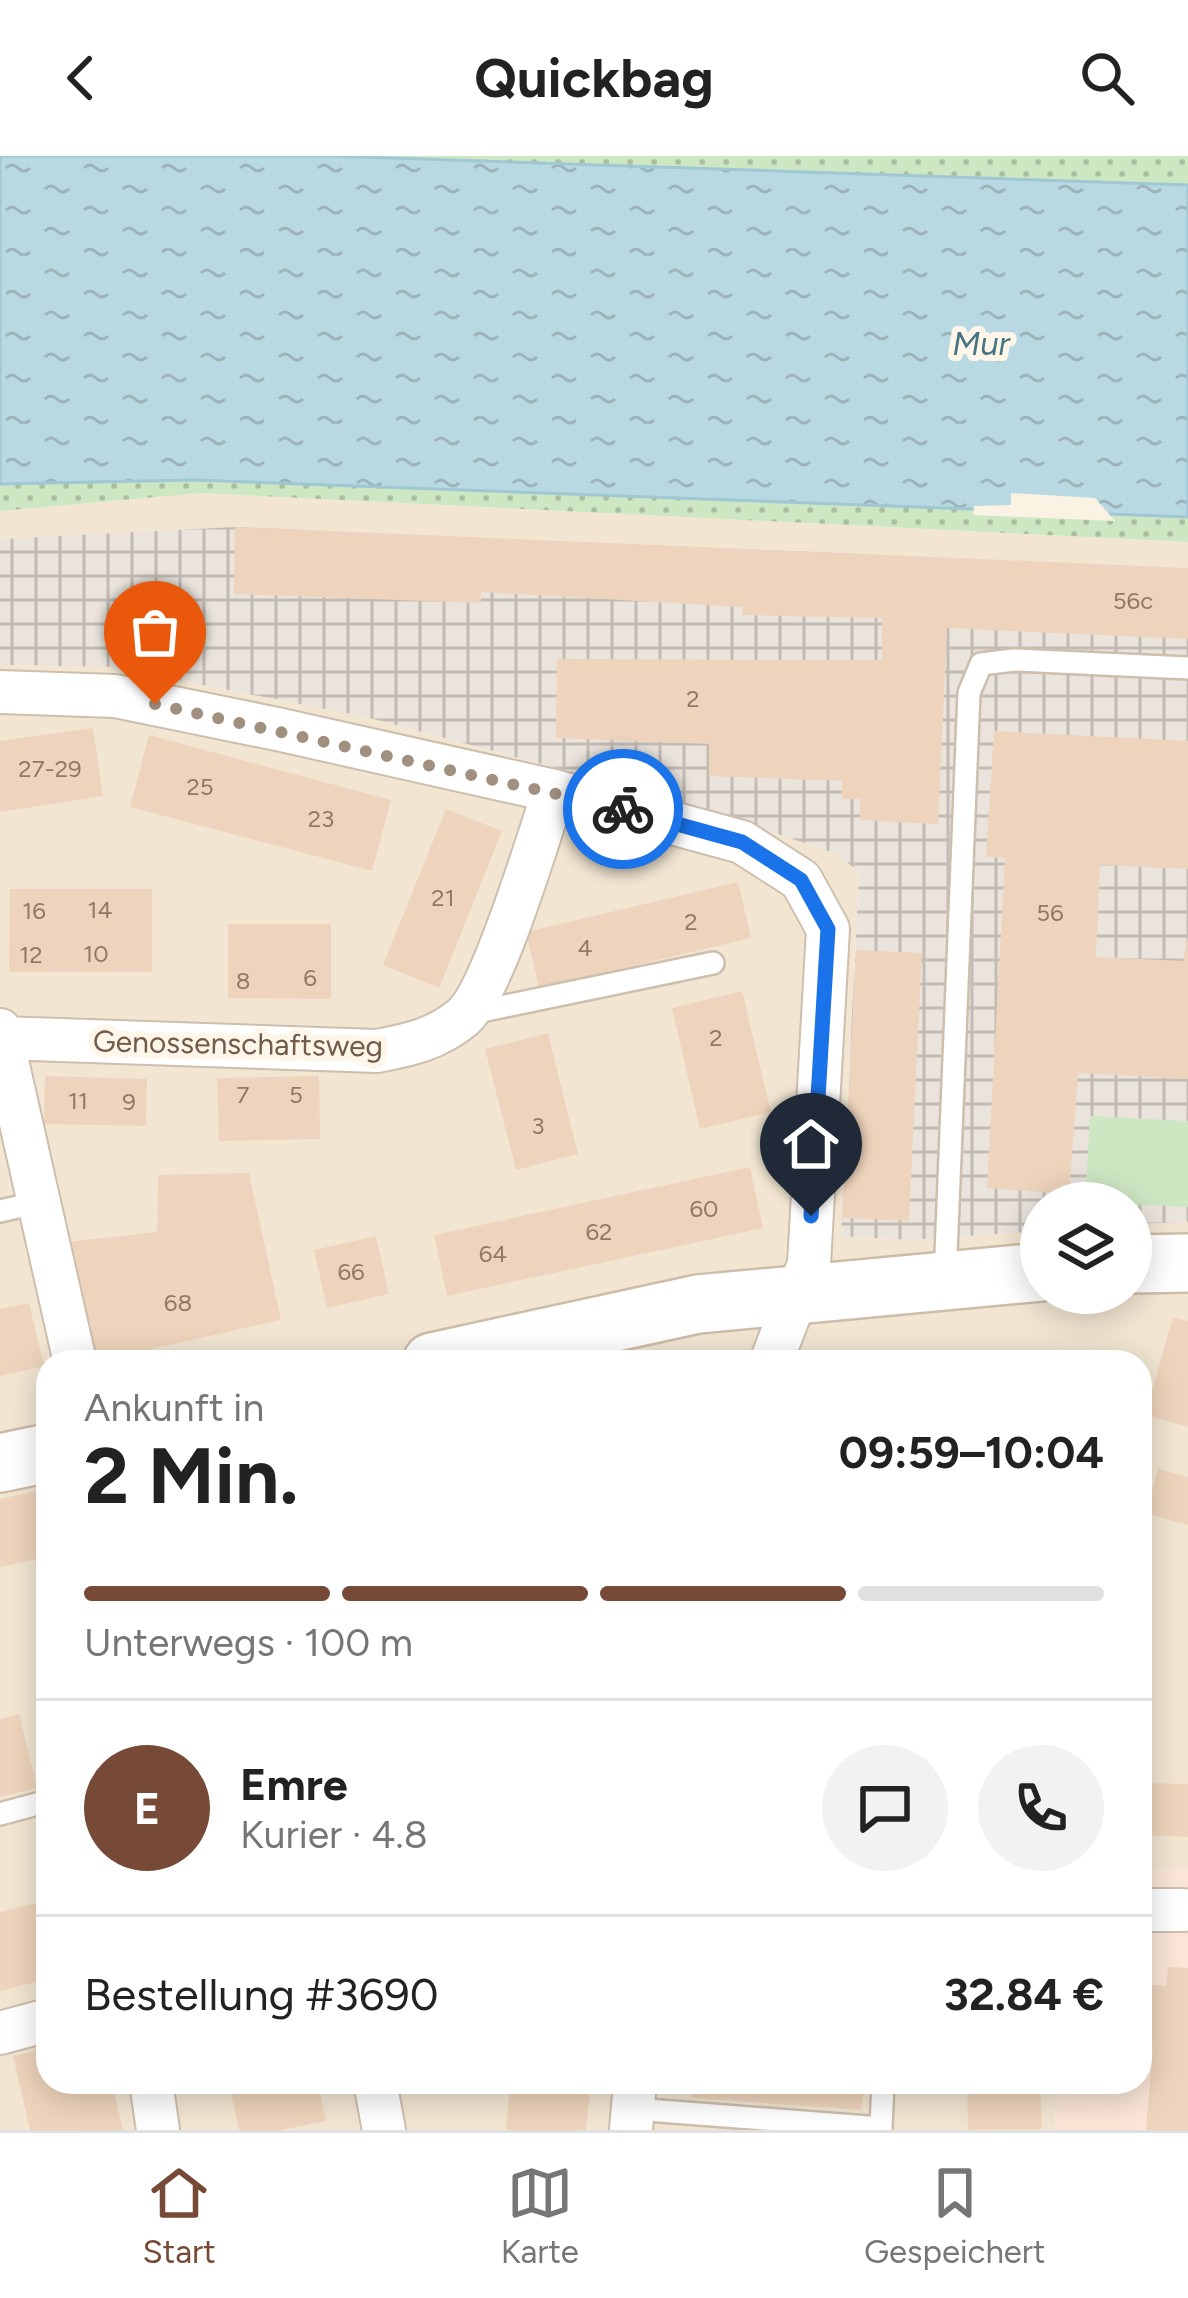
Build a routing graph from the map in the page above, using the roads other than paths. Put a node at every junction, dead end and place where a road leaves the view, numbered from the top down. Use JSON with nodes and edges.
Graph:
{"nodes":[{"id":1,"x":1188,"y":668,"type":"edge"},
{"id":2,"x":0,"y":692,"type":"edge"},
{"id":3,"x":554,"y":791,"type":"junction"},
{"id":4,"x":713,"y":963,"type":"dead end"},
{"id":5,"x":466,"y":1014,"type":"junction"},
{"id":6,"x":1,"y":1034,"type":"edge"},
{"id":7,"x":20,"y":1206,"type":"edge"},
{"id":8,"x":1188,"y":1263,"type":"edge"},
{"id":9,"x":1152,"y":1264,"type":"edge"},
{"id":10,"x":1020,"y":1273,"type":"edge"},
{"id":11,"x":946,"y":1279,"type":"junction"},
{"id":12,"x":802,"y":1290,"type":"junction"},
{"id":13,"x":71,"y":1350,"type":"edge"},
{"id":14,"x":487,"y":1350,"type":"edge"},
{"id":15,"x":775,"y":1350,"type":"edge"},
{"id":16,"x":36,"y":1456,"type":"edge"},
{"id":17,"x":0,"y":1463,"type":"edge"},
{"id":18,"x":36,"y":1804,"type":"edge"},
{"id":19,"x":0,"y":1814,"type":"edge"},
{"id":20,"x":1152,"y":1910,"type":"edge"},
{"id":21,"x":1183,"y":1910,"type":"dead end"},
{"id":22,"x":36,"y":2023,"type":"edge"},
{"id":23,"x":0,"y":2033,"type":"edge"},
{"id":24,"x":153,"y":2094,"type":"edge"},
{"id":25,"x":377,"y":2094,"type":"edge"},
{"id":26,"x":882,"y":2094,"type":"edge"},
{"id":27,"x":633,"y":2107,"type":"edge"},
{"id":28,"x":158,"y":2130,"type":"edge"},
{"id":29,"x":384,"y":2130,"type":"edge"}],
"edges":[{"from":1,"to":11,"type":"lane"},
{"from":2,"to":3,"type":"street"},
{"from":3,"to":5,"type":"street"},
{"from":3,"to":12,"type":"street"},
{"from":4,"to":5,"type":"lane","name":"Genossenschaftsweg"},
{"from":5,"to":6,"type":"street","name":"Genossenschaftsweg"},
{"from":6,"to":7,"type":"street"},
{"from":7,"to":13,"type":"street"},
{"from":8,"to":9,"type":"street"},
{"from":10,"to":11,"type":"street"},
{"from":11,"to":12,"type":"street"},
{"from":12,"to":14,"type":"street"},
{"from":12,"to":15,"type":"street"},
{"from":16,"to":17,"type":"street"},
{"from":18,"to":19,"type":"lane"},
{"from":20,"to":21,"type":"street"},
{"from":22,"to":23,"type":"street"},
{"from":24,"to":28,"type":"street"},
{"from":25,"to":29,"type":"street"},
{"from":26,"to":27,"type":"lane"}]}
